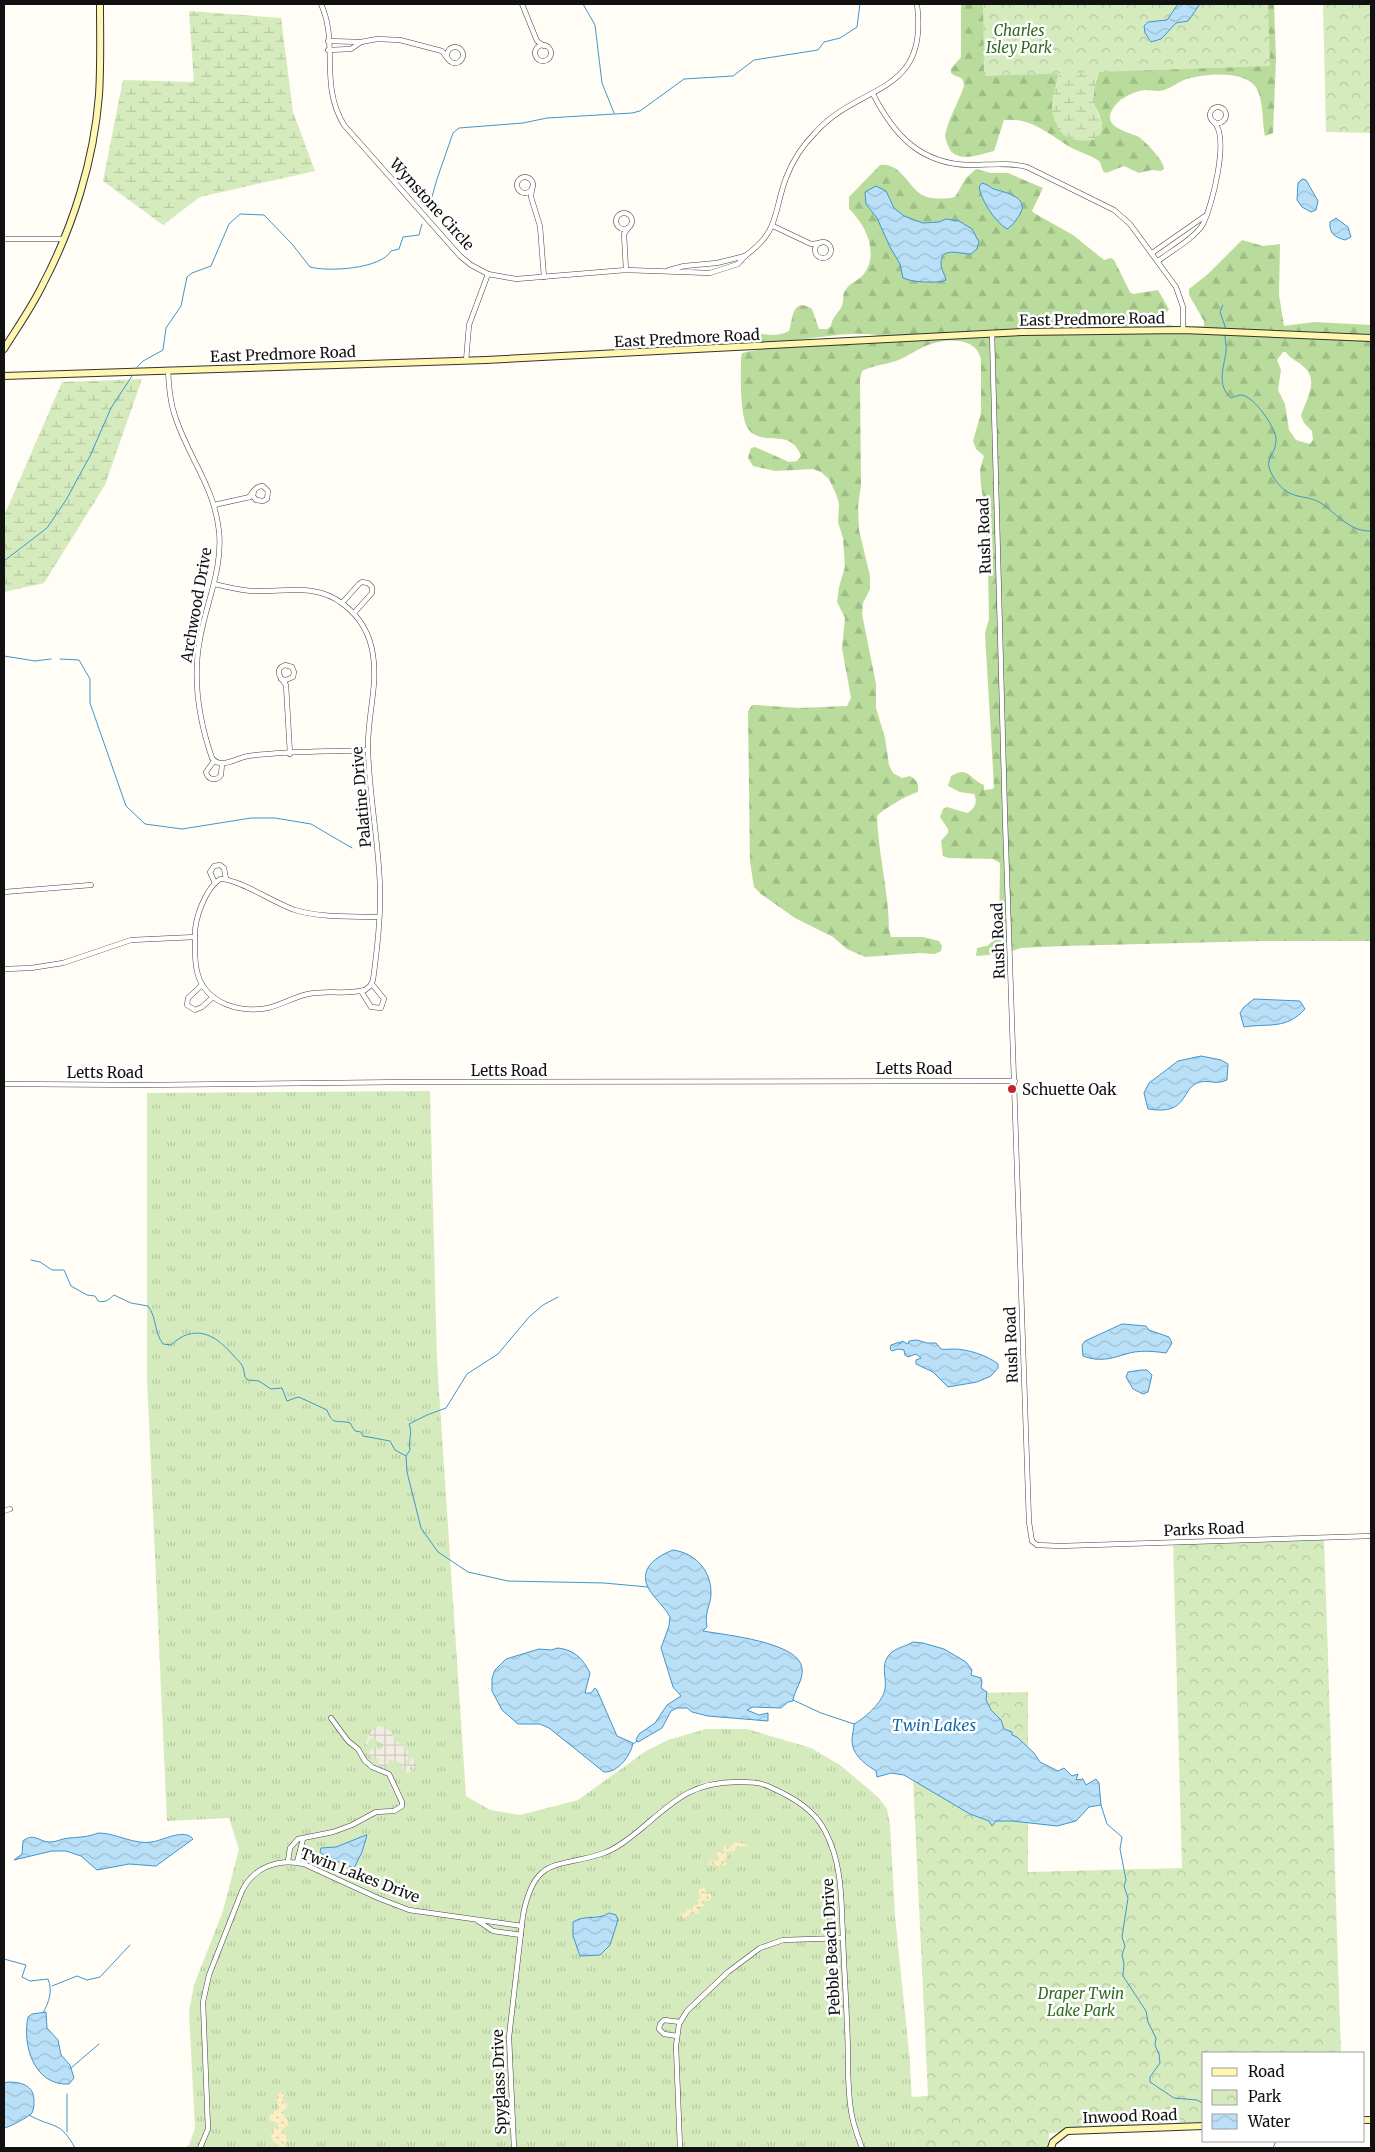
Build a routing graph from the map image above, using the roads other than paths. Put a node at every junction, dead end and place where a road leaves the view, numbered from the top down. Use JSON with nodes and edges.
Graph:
{"nodes":[{"id":1,"x":100,"y":4,"type":"edge"},
{"id":2,"x":321,"y":4,"type":"edge"},
{"id":3,"x":522,"y":4,"type":"edge"},
{"id":4,"x":918,"y":4,"type":"edge"},
{"id":5,"x":537,"y":41,"type":"junction"},
{"id":6,"x":328,"y":42,"type":"junction"},
{"id":7,"x":361,"y":42,"type":"junction"},
{"id":8,"x":544,"y":46,"type":"junction"},
{"id":9,"x":450,"y":49,"type":"junction"},
{"id":10,"x":328,"y":50,"type":"junction"},
{"id":11,"x":536,"y":50,"type":"junction"},
{"id":12,"x":442,"y":51,"type":"junction"},
{"id":13,"x":447,"y":58,"type":"junction"},
{"id":14,"x":873,"y":94,"type":"junction"},
{"id":15,"x":1223,"y":121,"type":"junction"},
{"id":16,"x":1214,"y":122,"type":"junction"},
{"id":17,"x":1219,"y":128,"type":"junction"},
{"id":18,"x":532,"y":188,"type":"junction"},
{"id":19,"x":523,"y":192,"type":"junction"},
{"id":20,"x":531,"y":196,"type":"junction"},
{"id":21,"x":1205,"y":216,"type":"junction"},
{"id":22,"x":773,"y":226,"type":"junction"},
{"id":23,"x":619,"y":227,"type":"junction"},
{"id":24,"x":629,"y":227,"type":"junction"},
{"id":25,"x":624,"y":234,"type":"junction"},
{"id":26,"x":1177,"y":235,"type":"junction"},
{"id":27,"x":4,"y":239,"type":"edge"},
{"id":28,"x":63,"y":239,"type":"junction"},
{"id":29,"x":820,"y":243,"type":"junction"},
{"id":30,"x":1182,"y":243,"type":"junction"},
{"id":31,"x":811,"y":244,"type":"junction"},
{"id":32,"x":816,"y":252,"type":"junction"},
{"id":33,"x":1152,"y":253,"type":"junction"},
{"id":34,"x":745,"y":256,"type":"junction"},
{"id":35,"x":1158,"y":260,"type":"junction"},
{"id":36,"x":626,"y":270,"type":"junction"},
{"id":37,"x":669,"y":270,"type":"junction"},
{"id":38,"x":488,"y":274,"type":"junction"},
{"id":39,"x":544,"y":277,"type":"junction"},
{"id":40,"x":1183,"y":330,"type":"junction"},
{"id":41,"x":992,"y":333,"type":"junction"},
{"id":42,"x":1371,"y":338,"type":"edge"},
{"id":43,"x":4,"y":349,"type":"edge"},
{"id":44,"x":466,"y":361,"type":"junction"},
{"id":45,"x":168,"y":370,"type":"junction"},
{"id":46,"x":4,"y":376,"type":"edge"},
{"id":47,"x":254,"y":490,"type":"junction"},
{"id":48,"x":249,"y":497,"type":"junction"},
{"id":49,"x":256,"y":500,"type":"junction"},
{"id":50,"x":214,"y":505,"type":"junction"},
{"id":51,"x":214,"y":584,"type":"junction"},
{"id":52,"x":342,"y":603,"type":"junction"},
{"id":53,"x":354,"y":613,"type":"junction"},
{"id":54,"x":281,"y":679,"type":"junction"},
{"id":55,"x":291,"y":679,"type":"junction"},
{"id":56,"x":286,"y":685,"type":"junction"},
{"id":57,"x":368,"y":750,"type":"junction"},
{"id":58,"x":290,"y":754,"type":"junction"},
{"id":59,"x":214,"y":761,"type":"junction"},
{"id":60,"x":222,"y":764,"type":"junction"},
{"id":61,"x":226,"y":879,"type":"junction"},
{"id":62,"x":215,"y":883,"type":"junction"},
{"id":63,"x":91,"y":885,"type":"dead end"},
{"id":64,"x":4,"y":892,"type":"edge"},
{"id":65,"x":379,"y":917,"type":"junction"},
{"id":66,"x":195,"y":937,"type":"junction"},
{"id":67,"x":4,"y":969,"type":"edge"},
{"id":68,"x":372,"y":984,"type":"junction"},
{"id":69,"x":202,"y":985,"type":"junction"},
{"id":70,"x":361,"y":991,"type":"junction"},
{"id":71,"x":213,"y":997,"type":"junction"},
{"id":72,"x":1015,"y":1081,"type":"junction"},
{"id":73,"x":4,"y":1084,"type":"edge"},
{"id":74,"x":10,"y":1509,"type":"dead end"},
{"id":75,"x":4,"y":1511,"type":"edge"},
{"id":76,"x":1371,"y":1536,"type":"edge"},
{"id":77,"x":1037,"y":1545,"type":"joint"},
{"id":78,"x":331,"y":1718,"type":"dead end"},
{"id":79,"x":303,"y":1839,"type":"junction"},
{"id":80,"x":288,"y":1861,"type":"junction"},
{"id":81,"x":296,"y":1862,"type":"junction"},
{"id":82,"x":477,"y":1920,"type":"junction"},
{"id":83,"x":522,"y":1926,"type":"junction"},
{"id":84,"x":521,"y":1935,"type":"junction"},
{"id":85,"x":843,"y":1938,"type":"junction"},
{"id":86,"x":680,"y":2022,"type":"junction"},
{"id":87,"x":677,"y":2036,"type":"junction"},
{"id":88,"x":1202,"y":2126,"type":"edge"},
{"id":89,"x":200,"y":2148,"type":"edge"},
{"id":90,"x":514,"y":2148,"type":"edge"},
{"id":91,"x":680,"y":2148,"type":"edge"},
{"id":92,"x":862,"y":2148,"type":"edge"},
{"id":93,"x":1051,"y":2148,"type":"edge"}],
"edges":[{"from":1,"to":28,"type":"street"},
{"from":2,"to":6,"type":"street","name":"Wynstone Circle"},
{"from":3,"to":5,"type":"street"},
{"from":4,"to":14,"type":"street","name":"Wynstone Circle"},
{"from":5,"to":8,"type":"street"},
{"from":5,"to":11,"type":"street"},
{"from":6,"to":7,"type":"street"},
{"from":6,"to":10,"type":"street","name":"Wynstone Circle"},
{"from":7,"to":10,"type":"street"},
{"from":7,"to":12,"type":"street"},
{"from":8,"to":11,"type":"street"},
{"from":8,"to":11,"type":"street"},
{"from":9,"to":12,"type":"street"},
{"from":9,"to":13,"type":"street"},
{"from":9,"to":13,"type":"street"},
{"from":10,"to":38,"type":"street","name":"Wynstone Circle"},
{"from":12,"to":13,"type":"street"},
{"from":14,"to":22,"type":"street","name":"Wynstone Circle"},
{"from":14,"to":33,"type":"street"},
{"from":15,"to":16,"type":"street"},
{"from":15,"to":16,"type":"street"},
{"from":15,"to":17,"type":"street"},
{"from":16,"to":17,"type":"street"},
{"from":17,"to":21,"type":"street"},
{"from":18,"to":19,"type":"street"},
{"from":18,"to":19,"type":"street"},
{"from":18,"to":20,"type":"street"},
{"from":19,"to":20,"type":"street"},
{"from":20,"to":39,"type":"street"},
{"from":21,"to":26,"type":"street"},
{"from":21,"to":30,"type":"street"},
{"from":22,"to":31,"type":"street"},
{"from":22,"to":34,"type":"street","name":"Wynstone Circle"},
{"from":23,"to":24,"type":"street"},
{"from":23,"to":24,"type":"street"},
{"from":23,"to":25,"type":"street"},
{"from":24,"to":25,"type":"street"},
{"from":25,"to":36,"type":"street"},
{"from":26,"to":30,"type":"street"},
{"from":26,"to":33,"type":"street"},
{"from":27,"to":28,"type":"street"},
{"from":28,"to":43,"type":"street"},
{"from":29,"to":31,"type":"street"},
{"from":29,"to":32,"type":"street"},
{"from":29,"to":32,"type":"street"},
{"from":30,"to":35,"type":"street"},
{"from":31,"to":32,"type":"street"},
{"from":33,"to":35,"type":"street"},
{"from":34,"to":37,"type":"street","name":"Wynstone Circle"},
{"from":34,"to":37,"type":"street","name":"Wynstone Circle"},
{"from":35,"to":40,"type":"street"},
{"from":36,"to":37,"type":"street","name":"Wynstone Circle"},
{"from":36,"to":39,"type":"street","name":"Wynstone Circle"},
{"from":38,"to":39,"type":"street","name":"Wynstone Circle"},
{"from":38,"to":44,"type":"street"},
{"from":40,"to":41,"type":"street","name":"East Predmore Road"},
{"from":40,"to":42,"type":"street","name":"East Predmore Road"},
{"from":41,"to":44,"type":"street","name":"East Predmore Road"},
{"from":41,"to":72,"type":"street","name":"Rush Road"},
{"from":44,"to":45,"type":"street","name":"East Predmore Road"},
{"from":45,"to":46,"type":"street","name":"East Predmore Road"},
{"from":45,"to":50,"type":"street","name":"Archwood Drive"},
{"from":47,"to":48,"type":"street"},
{"from":47,"to":49,"type":"street"},
{"from":47,"to":49,"type":"street"},
{"from":48,"to":49,"type":"street"},
{"from":48,"to":50,"type":"street"},
{"from":50,"to":51,"type":"street","name":"Archwood Drive"},
{"from":51,"to":52,"type":"street","name":"Palatine Drive"},
{"from":51,"to":59,"type":"street","name":"Archwood Drive"},
{"from":52,"to":53,"type":"street","name":"Palatine Drive"},
{"from":52,"to":53,"type":"street"},
{"from":53,"to":57,"type":"street","name":"Palatine Drive"},
{"from":54,"to":55,"type":"street"},
{"from":54,"to":55,"type":"street"},
{"from":54,"to":56,"type":"street"},
{"from":55,"to":56,"type":"street"},
{"from":56,"to":58,"type":"street"},
{"from":57,"to":58,"type":"street"},
{"from":57,"to":65,"type":"street","name":"Palatine Drive"},
{"from":58,"to":60,"type":"street"},
{"from":59,"to":60,"type":"street"},
{"from":59,"to":60,"type":"street","name":"Archwood Drive"},
{"from":61,"to":62,"type":"street"},
{"from":61,"to":62,"type":"street"},
{"from":61,"to":65,"type":"street"},
{"from":62,"to":66,"type":"street"},
{"from":63,"to":64,"type":"street"},
{"from":65,"to":68,"type":"street","name":"Palatine Drive"},
{"from":66,"to":67,"type":"street"},
{"from":66,"to":69,"type":"street"},
{"from":68,"to":70,"type":"street"},
{"from":68,"to":70,"type":"street"},
{"from":69,"to":71,"type":"street"},
{"from":69,"to":71,"type":"street"},
{"from":70,"to":71,"type":"street"},
{"from":72,"to":73,"type":"street","name":"Letts Road"},
{"from":72,"to":77,"type":"street","name":"Rush Road"},
{"from":74,"to":75,"type":"street"},
{"from":76,"to":77,"type":"street","name":"Parks Road"},
{"from":78,"to":79,"type":"street"},
{"from":79,"to":80,"type":"street"},
{"from":79,"to":81,"type":"street"},
{"from":80,"to":81,"type":"street","name":"Twin Lakes Drive"},
{"from":80,"to":89,"type":"street","name":"Twin Lakes Drive"},
{"from":81,"to":82,"type":"street","name":"Twin Lakes Drive"},
{"from":82,"to":83,"type":"street","name":"Twin Lakes Drive"},
{"from":82,"to":84,"type":"street","name":"Twin Lakes Drive"},
{"from":83,"to":84,"type":"street","name":"Spyglass Drive"},
{"from":83,"to":85,"type":"street","name":"Pebble Beach Drive"},
{"from":84,"to":90,"type":"street","name":"Spyglass Drive"},
{"from":85,"to":86,"type":"street"},
{"from":85,"to":92,"type":"street","name":"Pebble Beach Drive"},
{"from":86,"to":87,"type":"street"},
{"from":86,"to":87,"type":"street"},
{"from":87,"to":91,"type":"street"},
{"from":88,"to":93,"type":"street","name":"Inwood Road"}]}
